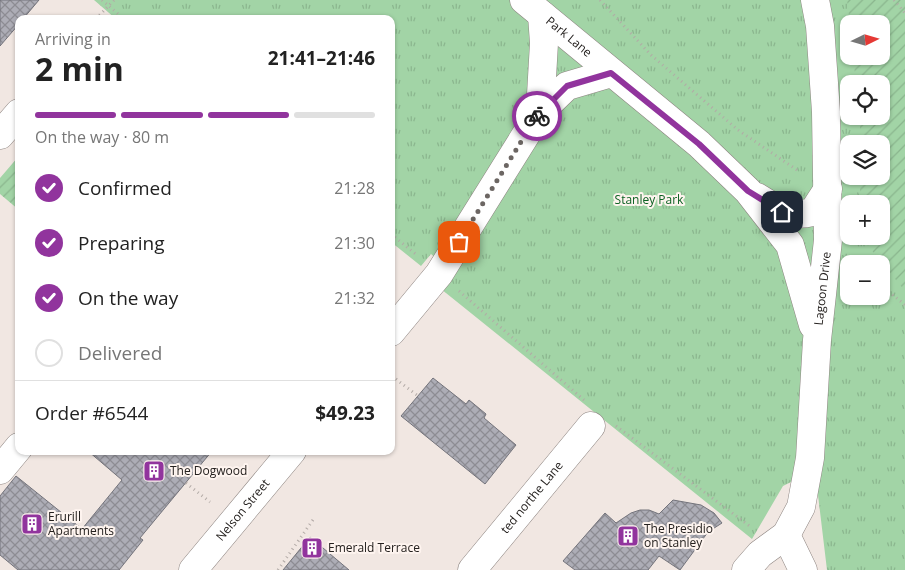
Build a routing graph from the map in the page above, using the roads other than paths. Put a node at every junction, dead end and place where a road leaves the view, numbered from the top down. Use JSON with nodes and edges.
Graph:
{"nodes":[{"id":1,"x":815,"y":0,"type":"edge"},
{"id":2,"x":533,"y":7,"type":"edge"},
{"id":3,"x":611,"y":73,"type":"junction"},
{"id":4,"x":540,"y":112,"type":"junction"},
{"id":5,"x":15,"y":118,"type":"edge"},
{"id":6,"x":0,"y":135,"type":"edge"},
{"id":7,"x":828,"y":189,"type":"junction"},
{"id":8,"x":748,"y":191,"type":"junction"},
{"id":9,"x":395,"y":327,"type":"edge"},
{"id":10,"x":817,"y":340,"type":"junction"},
{"id":11,"x":591,"y":426,"type":"dead end"},
{"id":12,"x":15,"y":452,"type":"edge"},
{"id":13,"x":289,"y":455,"type":"edge"},
{"id":14,"x":0,"y":470,"type":"edge"},
{"id":15,"x":786,"y":535,"type":"junction"},
{"id":16,"x":193,"y":570,"type":"edge"},
{"id":17,"x":472,"y":570,"type":"edge"},
{"id":18,"x":746,"y":570,"type":"edge"},
{"id":19,"x":803,"y":570,"type":"edge"}],
"edges":[{"from":1,"to":7,"type":"street","name":"Lagoon Drive"},
{"from":2,"to":3,"type":"street","name":"Park Lane"},
{"from":2,"to":4,"type":"street"},
{"from":3,"to":4,"type":"street"},
{"from":3,"to":8,"type":"street","name":"Park Lane"},
{"from":4,"to":9,"type":"street"},
{"from":5,"to":6,"type":"street"},
{"from":7,"to":8,"type":"street","name":"Park Lane"},
{"from":7,"to":10,"type":"street","name":"Lagoon Drive"},
{"from":8,"to":10,"type":"street","name":"Park Lane"},
{"from":10,"to":15,"type":"street","name":"Lagoon Drive"},
{"from":11,"to":17,"type":"street","name":"ted northe Lane"},
{"from":12,"to":14,"type":"street"},
{"from":13,"to":16,"type":"street","name":"Nelson Street"},
{"from":15,"to":18,"type":"street"},
{"from":15,"to":19,"type":"street"}]}
